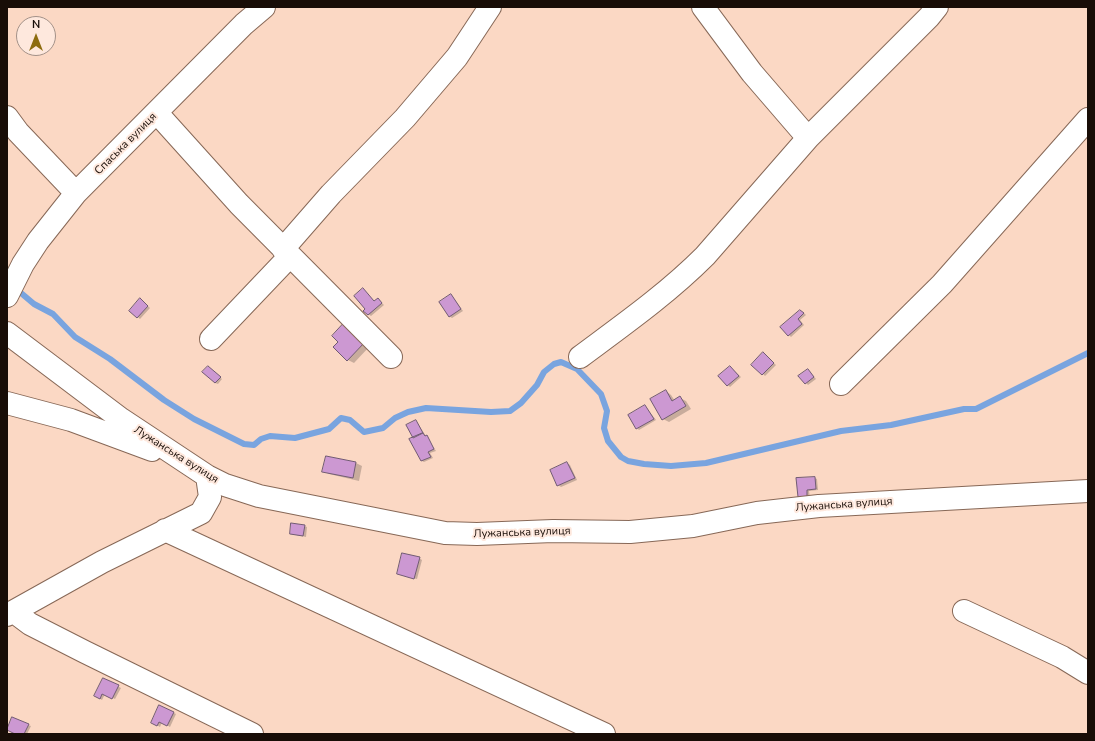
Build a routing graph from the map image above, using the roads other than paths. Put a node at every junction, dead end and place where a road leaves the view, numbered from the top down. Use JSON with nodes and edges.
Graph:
{"nodes":[{"id":1,"x":264,"y":7,"type":"edge"},
{"id":2,"x":490,"y":7,"type":"edge"},
{"id":3,"x":937,"y":7,"type":"edge"},
{"id":4,"x":705,"y":8,"type":"edge"},
{"id":5,"x":157,"y":113,"type":"junction"},
{"id":6,"x":7,"y":117,"type":"edge"},
{"id":7,"x":1088,"y":119,"type":"edge"},
{"id":8,"x":808,"y":138,"type":"junction"},
{"id":9,"x":76,"y":193,"type":"junction"},
{"id":10,"x":287,"y":252,"type":"junction"},
{"id":11,"x":7,"y":296,"type":"edge"},
{"id":12,"x":7,"y":334,"type":"edge"},
{"id":13,"x":211,"y":340,"type":"dead end"},
{"id":14,"x":391,"y":357,"type":"dead end"},
{"id":15,"x":580,"y":357,"type":"dead end"},
{"id":16,"x":840,"y":384,"type":"dead end"},
{"id":17,"x":7,"y":403,"type":"edge"},
{"id":18,"x":169,"y":451,"type":"junction"},
{"id":19,"x":207,"y":476,"type":"junction"},
{"id":20,"x":1088,"y":491,"type":"edge"},
{"id":21,"x":165,"y":530,"type":"junction"},
{"id":22,"x":964,"y":610,"type":"dead end"},
{"id":23,"x":10,"y":614,"type":"edge"},
{"id":24,"x":1088,"y":673,"type":"edge"},
{"id":25,"x":252,"y":734,"type":"edge"},
{"id":26,"x":604,"y":734,"type":"edge"}],
"edges":[{"from":1,"to":5,"type":"street","name":"Спаська вулиця"},
{"from":2,"to":10,"type":"street"},
{"from":3,"to":8,"type":"street"},
{"from":4,"to":8,"type":"street"},
{"from":5,"to":9,"type":"street","name":"Спаська вулиця"},
{"from":5,"to":10,"type":"street"},
{"from":6,"to":9,"type":"street"},
{"from":7,"to":16,"type":"street"},
{"from":8,"to":15,"type":"street"},
{"from":9,"to":11,"type":"street","name":"Спаська вулиця"},
{"from":10,"to":13,"type":"street"},
{"from":10,"to":14,"type":"street"},
{"from":12,"to":18,"type":"street","name":"Лужанська вулиця"},
{"from":17,"to":18,"type":"street"},
{"from":18,"to":19,"type":"street","name":"Лужанська вулиця"},
{"from":19,"to":20,"type":"street","name":"Лужанська вулиця"},
{"from":19,"to":21,"type":"street"},
{"from":21,"to":23,"type":"street"},
{"from":21,"to":26,"type":"street"},
{"from":22,"to":24,"type":"street"},
{"from":23,"to":25,"type":"street"}]}
